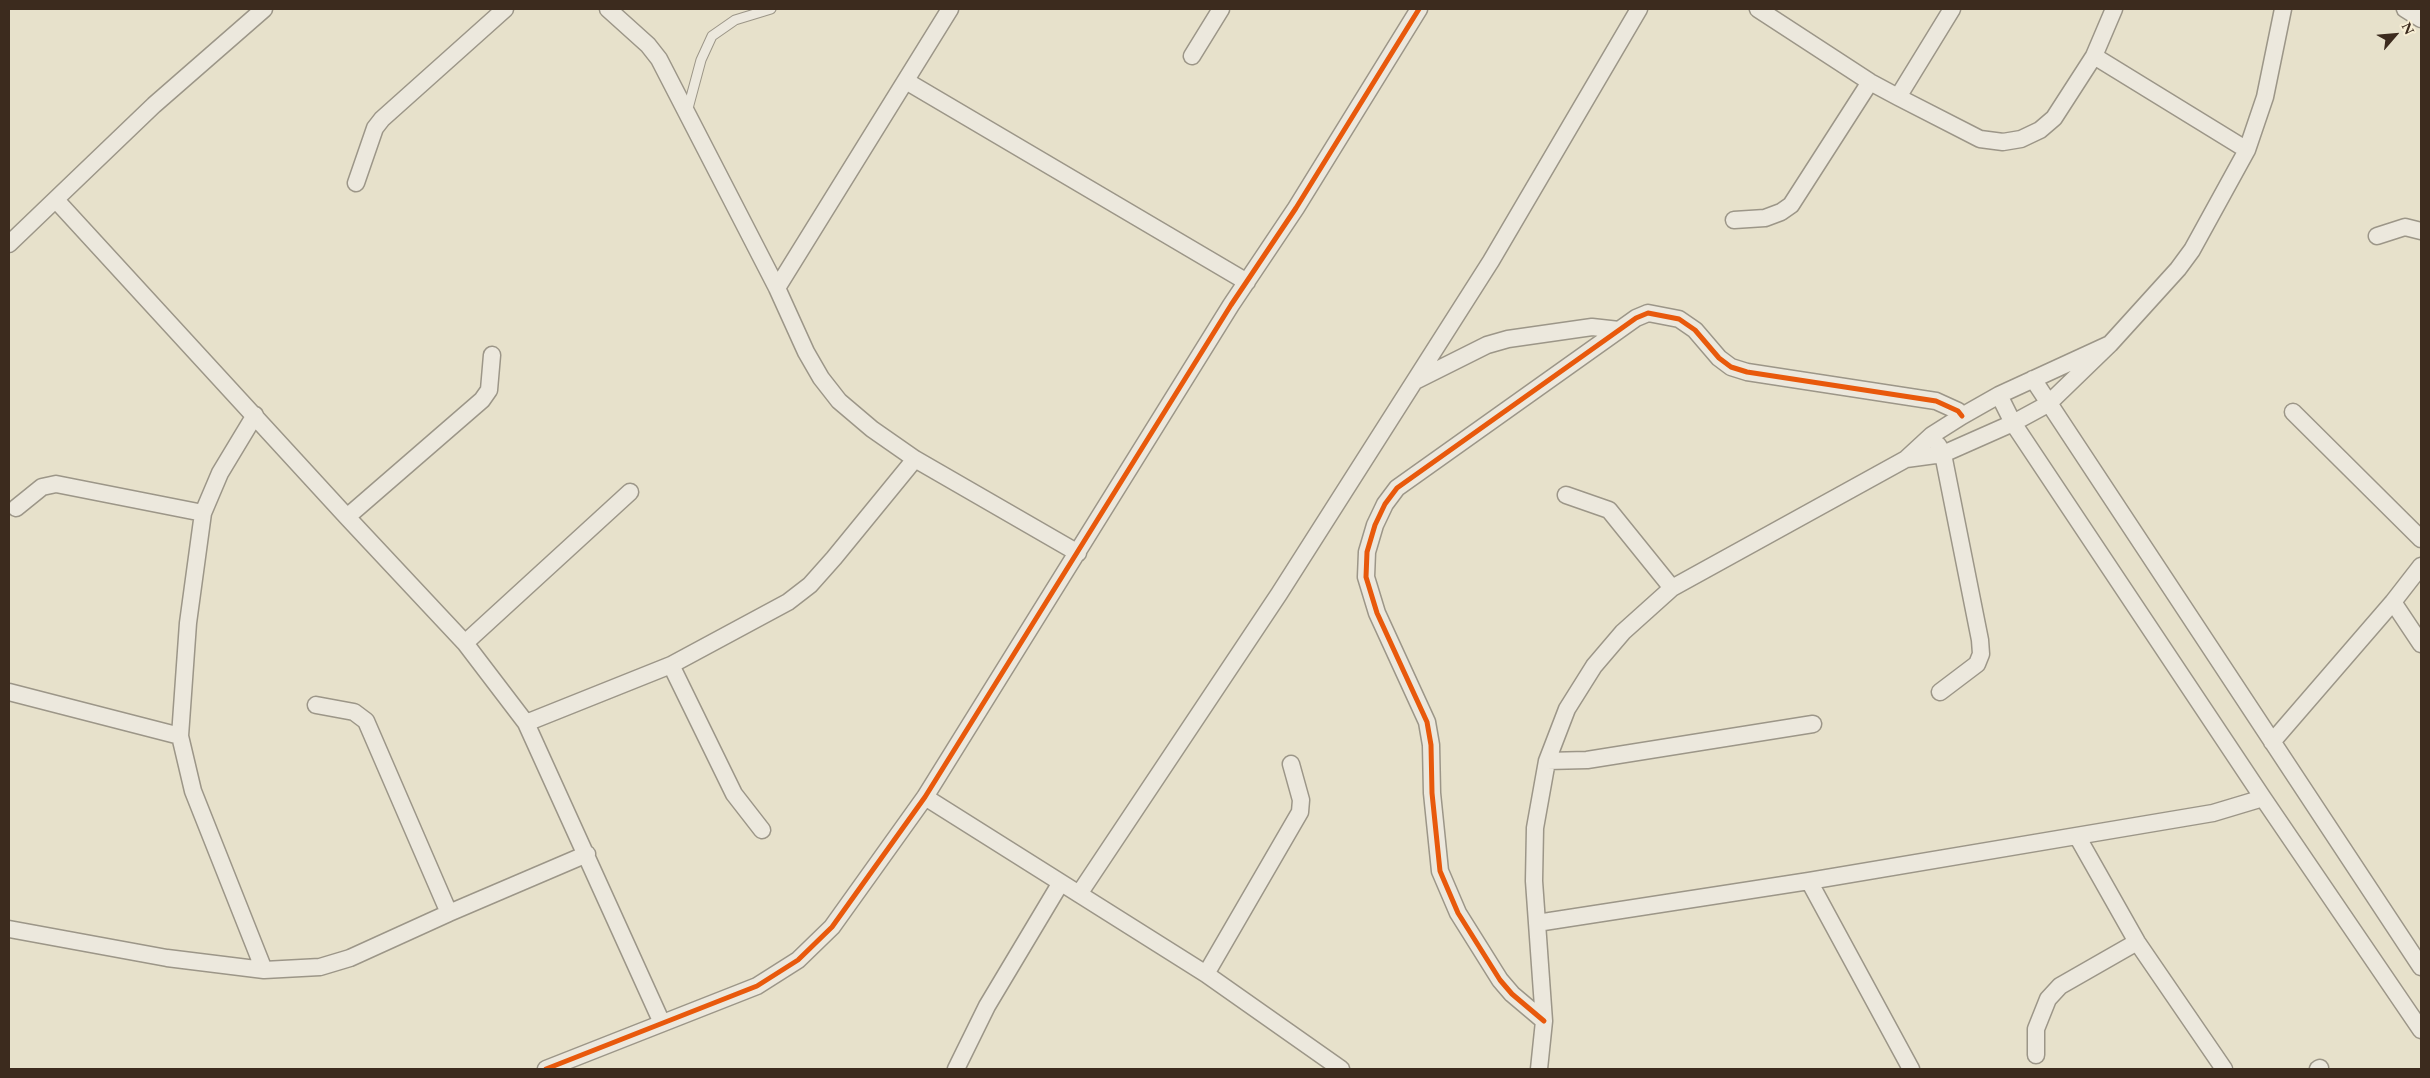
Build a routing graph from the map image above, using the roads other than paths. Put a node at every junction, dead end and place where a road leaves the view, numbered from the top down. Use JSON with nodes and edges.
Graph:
{"nodes":[{"id":1,"x":264,"y":9,"type":"edge"},
{"id":2,"x":505,"y":9,"type":"edge"},
{"id":3,"x":608,"y":9,"type":"edge"},
{"id":4,"x":771,"y":9,"type":"edge"},
{"id":5,"x":950,"y":9,"type":"edge"},
{"id":6,"x":1221,"y":9,"type":"edge"},
{"id":7,"x":1419,"y":9,"type":"edge"},
{"id":8,"x":1638,"y":9,"type":"edge"},
{"id":9,"x":1758,"y":9,"type":"edge"},
{"id":10,"x":1952,"y":9,"type":"edge"},
{"id":11,"x":2114,"y":9,"type":"edge"},
{"id":12,"x":2284,"y":9,"type":"edge"},
{"id":13,"x":2405,"y":9,"type":"edge"},
{"id":14,"x":2421,"y":19,"type":"edge"},
{"id":15,"x":1192,"y":56,"type":"dead end"},
{"id":16,"x":2094,"y":56,"type":"junction"},
{"id":17,"x":906,"y":81,"type":"junction"},
{"id":18,"x":1870,"y":82,"type":"junction"},
{"id":19,"x":1898,"y":97,"type":"junction"},
{"id":20,"x":686,"y":114,"type":"junction"},
{"id":21,"x":2247,"y":150,"type":"junction"},
{"id":22,"x":356,"y":183,"type":"dead end"},
{"id":23,"x":56,"y":200,"type":"junction"},
{"id":24,"x":1734,"y":220,"type":"dead end"},
{"id":25,"x":2421,"y":231,"type":"edge"},
{"id":26,"x":2377,"y":236,"type":"dead end"},
{"id":27,"x":9,"y":244,"type":"edge"},
{"id":28,"x":1247,"y":282,"type":"junction"},
{"id":29,"x":777,"y":288,"type":"junction"},
{"id":30,"x":1619,"y":330,"type":"junction"},
{"id":31,"x":2110,"y":344,"type":"junction"},
{"id":32,"x":492,"y":355,"type":"dead end"},
{"id":33,"x":2032,"y":379,"type":"junction"},
{"id":34,"x":1415,"y":380,"type":"junction"},
{"id":35,"x":1999,"y":395,"type":"junction"},
{"id":36,"x":2048,"y":404,"type":"junction"},
{"id":37,"x":2293,"y":412,"type":"dead end"},
{"id":38,"x":255,"y":415,"type":"junction"},
{"id":39,"x":1962,"y":416,"type":"junction"},
{"id":40,"x":2014,"y":422,"type":"junction"},
{"id":41,"x":1932,"y":435,"type":"junction"},
{"id":42,"x":1943,"y":454,"type":"junction"},
{"id":43,"x":915,"y":459,"type":"junction"},
{"id":44,"x":1906,"y":459,"type":"junction"},
{"id":45,"x":630,"y":492,"type":"dead end"},
{"id":46,"x":1566,"y":496,"type":"dead end"},
{"id":47,"x":16,"y":508,"type":"dead end"},
{"id":48,"x":202,"y":513,"type":"junction"},
{"id":49,"x":347,"y":517,"type":"junction"},
{"id":50,"x":2421,"y":539,"type":"edge"},
{"id":51,"x":1078,"y":553,"type":"junction"},
{"id":52,"x":2421,"y":566,"type":"edge"},
{"id":53,"x":1672,"y":588,"type":"junction"},
{"id":54,"x":2393,"y":602,"type":"junction"},
{"id":55,"x":465,"y":643,"type":"junction"},
{"id":56,"x":2421,"y":644,"type":"edge"},
{"id":57,"x":671,"y":665,"type":"junction"},
{"id":58,"x":9,"y":692,"type":"edge"},
{"id":59,"x":1940,"y":692,"type":"dead end"},
{"id":60,"x":316,"y":705,"type":"dead end"},
{"id":61,"x":526,"y":723,"type":"junction"},
{"id":62,"x":1813,"y":724,"type":"dead end"},
{"id":63,"x":180,"y":736,"type":"junction"},
{"id":64,"x":2272,"y":742,"type":"junction"},
{"id":65,"x":1547,"y":762,"type":"junction"},
{"id":66,"x":1292,"y":764,"type":"dead end"},
{"id":67,"x":925,"y":797,"type":"junction"},
{"id":68,"x":2263,"y":798,"type":"junction"},
{"id":69,"x":762,"y":830,"type":"dead end"},
{"id":70,"x":2077,"y":836,"type":"junction"},
{"id":71,"x":587,"y":854,"type":"junction"},
{"id":72,"x":1809,"y":881,"type":"junction"},
{"id":73,"x":1060,"y":884,"type":"junction"},
{"id":74,"x":1079,"y":894,"type":"junction"},
{"id":75,"x":450,"y":913,"type":"junction"},
{"id":76,"x":1537,"y":923,"type":"junction"},
{"id":77,"x":9,"y":929,"type":"edge"},
{"id":78,"x":2137,"y":942,"type":"junction"},
{"id":79,"x":2421,"y":966,"type":"edge"},
{"id":80,"x":264,"y":970,"type":"junction"},
{"id":81,"x":1206,"y":974,"type":"junction"},
{"id":82,"x":1544,"y":1021,"type":"junction"},
{"id":83,"x":662,"y":1023,"type":"junction"},
{"id":84,"x":2421,"y":1030,"type":"edge"},
{"id":85,"x":2036,"y":1055,"type":"dead end"},
{"id":86,"x":1336,"y":1068,"type":"edge"},
{"id":87,"x":546,"y":1069,"type":"edge"},
{"id":88,"x":956,"y":1069,"type":"edge"},
{"id":89,"x":1539,"y":1069,"type":"edge"},
{"id":90,"x":1911,"y":1069,"type":"edge"},
{"id":91,"x":2224,"y":1069,"type":"edge"}],
"edges":[{"from":1,"to":23,"type":"street"},
{"from":2,"to":22,"type":"street"},
{"from":3,"to":20,"type":"street"},
{"from":4,"to":20,"type":"lane"},
{"from":5,"to":17,"type":"street"},
{"from":6,"to":15,"type":"street"},
{"from":7,"to":28,"type":"street"},
{"from":8,"to":34,"type":"street"},
{"from":9,"to":18,"type":"street"},
{"from":10,"to":19,"type":"street"},
{"from":11,"to":16,"type":"street"},
{"from":12,"to":21,"type":"street"},
{"from":13,"to":14,"type":"street"},
{"from":16,"to":19,"type":"street"},
{"from":16,"to":21,"type":"street"},
{"from":17,"to":28,"type":"street"},
{"from":17,"to":29,"type":"street"},
{"from":18,"to":19,"type":"street"},
{"from":18,"to":24,"type":"street"},
{"from":20,"to":29,"type":"street"},
{"from":21,"to":31,"type":"street"},
{"from":23,"to":27,"type":"street"},
{"from":23,"to":38,"type":"street"},
{"from":25,"to":26,"type":"street"},
{"from":28,"to":51,"type":"street"},
{"from":29,"to":43,"type":"street"},
{"from":30,"to":34,"type":"street"},
{"from":30,"to":39,"type":"street"},
{"from":30,"to":82,"type":"street"},
{"from":31,"to":33,"type":"street"},
{"from":31,"to":36,"type":"street"},
{"from":32,"to":49,"type":"street"},
{"from":33,"to":35,"type":"street"},
{"from":33,"to":36,"type":"street"},
{"from":34,"to":74,"type":"street"},
{"from":35,"to":39,"type":"street"},
{"from":35,"to":40,"type":"street"},
{"from":36,"to":40,"type":"street"},
{"from":36,"to":64,"type":"street"},
{"from":37,"to":50,"type":"street"},
{"from":38,"to":48,"type":"street"},
{"from":38,"to":49,"type":"street"},
{"from":39,"to":41,"type":"street"},
{"from":40,"to":42,"type":"street"},
{"from":40,"to":68,"type":"street"},
{"from":41,"to":42,"type":"street"},
{"from":41,"to":44,"type":"street"},
{"from":42,"to":44,"type":"street"},
{"from":42,"to":59,"type":"street"},
{"from":43,"to":51,"type":"street"},
{"from":43,"to":57,"type":"street"},
{"from":44,"to":53,"type":"street"},
{"from":45,"to":55,"type":"street"},
{"from":46,"to":53,"type":"street"},
{"from":47,"to":48,"type":"street"},
{"from":48,"to":63,"type":"street"},
{"from":49,"to":55,"type":"street"},
{"from":51,"to":67,"type":"street"},
{"from":52,"to":54,"type":"street"},
{"from":53,"to":65,"type":"street"},
{"from":54,"to":56,"type":"street"},
{"from":54,"to":64,"type":"street"},
{"from":55,"to":61,"type":"street"},
{"from":57,"to":61,"type":"street"},
{"from":57,"to":69,"type":"street"},
{"from":58,"to":63,"type":"street"},
{"from":60,"to":75,"type":"street"},
{"from":61,"to":71,"type":"street"},
{"from":62,"to":65,"type":"street"},
{"from":63,"to":80,"type":"street"},
{"from":64,"to":79,"type":"street"},
{"from":65,"to":76,"type":"street"},
{"from":66,"to":81,"type":"street"},
{"from":67,"to":73,"type":"street"},
{"from":67,"to":83,"type":"street"},
{"from":68,"to":70,"type":"street"},
{"from":68,"to":84,"type":"street"},
{"from":70,"to":72,"type":"street"},
{"from":70,"to":78,"type":"street"},
{"from":71,"to":75,"type":"street"},
{"from":71,"to":83,"type":"street"},
{"from":72,"to":76,"type":"street"},
{"from":72,"to":90,"type":"street"},
{"from":73,"to":74,"type":"street"},
{"from":73,"to":88,"type":"street"},
{"from":74,"to":81,"type":"street"},
{"from":75,"to":80,"type":"street"},
{"from":76,"to":82,"type":"street"},
{"from":77,"to":80,"type":"street"},
{"from":78,"to":85,"type":"street"},
{"from":78,"to":91,"type":"street"},
{"from":81,"to":86,"type":"street"},
{"from":82,"to":89,"type":"street"},
{"from":83,"to":87,"type":"street"}]}
